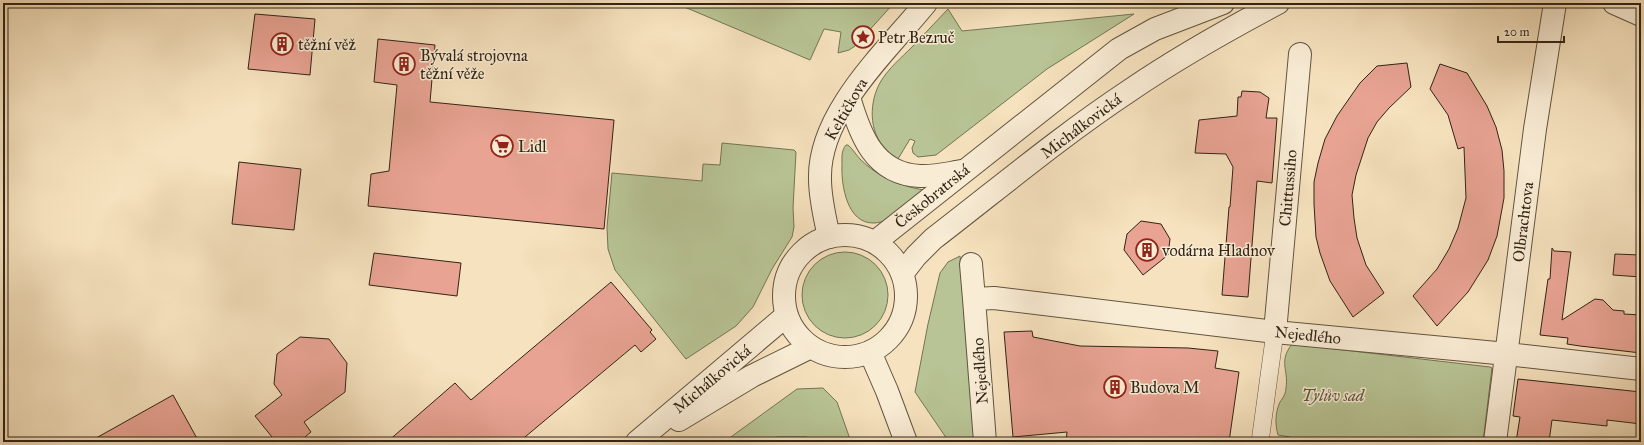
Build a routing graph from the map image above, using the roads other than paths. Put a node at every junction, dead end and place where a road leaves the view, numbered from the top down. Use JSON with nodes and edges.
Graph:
{"nodes":[{"id":1,"x":926,"y":3,"type":"edge"},
{"id":2,"x":1222,"y":3,"type":"edge"},
{"id":3,"x":1278,"y":3,"type":"edge"},
{"id":4,"x":1555,"y":3,"type":"edge"},
{"id":5,"x":1614,"y":3,"type":"edge"},
{"id":6,"x":1641,"y":15,"type":"edge"},
{"id":7,"x":1300,"y":54,"type":"dead end"},
{"id":8,"x":849,"y":97,"type":"junction"},
{"id":9,"x":963,"y":171,"type":"junction"},
{"id":10,"x":829,"y":237,"type":"junction"},
{"id":11,"x":875,"y":242,"type":"junction"},
{"id":12,"x":971,"y":264,"type":"dead end"},
{"id":13,"x":902,"y":274,"type":"junction"},
{"id":14,"x":974,"y":299,"type":"junction"},
{"id":15,"x":787,"y":316,"type":"junction"},
{"id":16,"x":1275,"y":332,"type":"junction"},
{"id":17,"x":811,"y":347,"type":"junction"},
{"id":18,"x":870,"y":352,"type":"junction"},
{"id":19,"x":1507,"y":354,"type":"junction"},
{"id":20,"x":1641,"y":370,"type":"edge"},
{"id":21,"x":637,"y":442,"type":"edge"},
{"id":22,"x":644,"y":442,"type":"edge"},
{"id":23,"x":906,"y":442,"type":"edge"},
{"id":24,"x":985,"y":442,"type":"edge"},
{"id":25,"x":1260,"y":442,"type":"edge"},
{"id":26,"x":1495,"y":442,"type":"edge"}],
"edges":[{"from":1,"to":8,"type":"street","name":"Keltičkova"},
{"from":2,"to":9,"type":"street","name":"Českobratrská"},
{"from":3,"to":13,"type":"street","name":"Michálkovická"},
{"from":4,"to":19,"type":"street","name":"Olbrachtova"},
{"from":5,"to":6,"type":"street"},
{"from":7,"to":16,"type":"street","name":"Chittussiho"},
{"from":8,"to":9,"type":"street"},
{"from":8,"to":10,"type":"street","name":"Keltičkova"},
{"from":9,"to":11,"type":"street","name":"Českobratrská"},
{"from":10,"to":11,"type":"street"},
{"from":10,"to":15,"type":"street"},
{"from":11,"to":13,"type":"street"},
{"from":12,"to":14,"type":"street","name":"Nejedlého"},
{"from":13,"to":18,"type":"street"},
{"from":14,"to":16,"type":"street","name":"Nejedlého"},
{"from":14,"to":24,"type":"street","name":"Nejedlého"},
{"from":15,"to":17,"type":"street"},
{"from":15,"to":21,"type":"street","name":"Michálkovická"},
{"from":16,"to":19,"type":"street","name":"Nejedlého"},
{"from":16,"to":25,"type":"street","name":"Chittussiho"},
{"from":17,"to":18,"type":"street"},
{"from":17,"to":22,"type":"street","name":"Michálkovická"},
{"from":18,"to":23,"type":"street"},
{"from":19,"to":20,"type":"street","name":"Nejedlého"},
{"from":19,"to":26,"type":"street","name":"Olbrachtova"}]}
